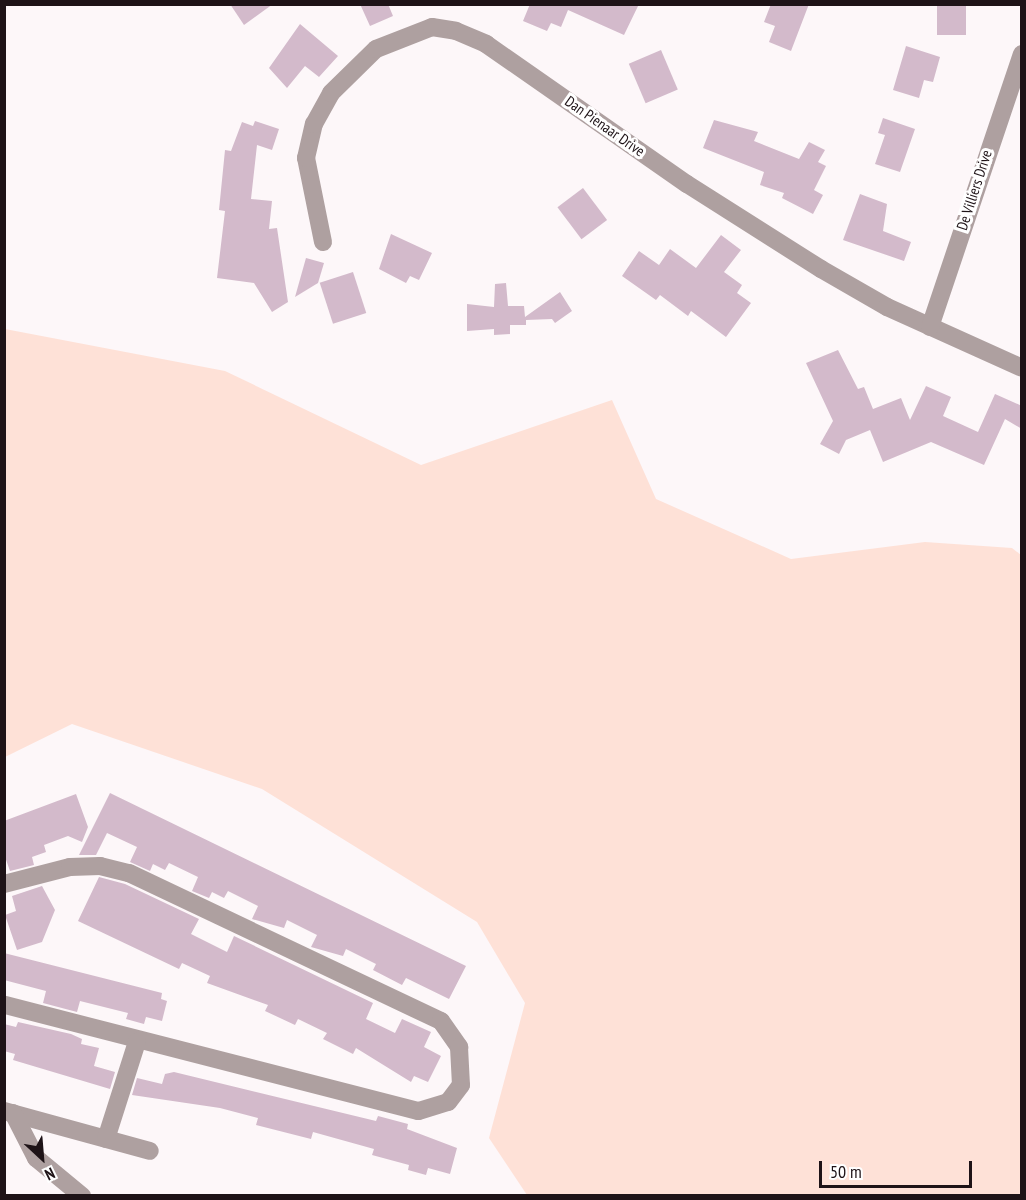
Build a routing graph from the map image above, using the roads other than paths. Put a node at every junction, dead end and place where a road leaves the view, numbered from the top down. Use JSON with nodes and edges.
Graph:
{"nodes":[{"id":1,"x":1022,"y":54,"type":"edge"},
{"id":2,"x":322,"y":242,"type":"dead end"},
{"id":3,"x":930,"y":327,"type":"junction"},
{"id":4,"x":1022,"y":368,"type":"edge"},
{"id":5,"x":4,"y":884,"type":"edge"},
{"id":6,"x":4,"y":1005,"type":"edge"},
{"id":7,"x":137,"y":1042,"type":"junction"},
{"id":8,"x":8,"y":1112,"type":"edge"},
{"id":9,"x":106,"y":1139,"type":"junction"},
{"id":10,"x":150,"y":1151,"type":"dead end"},
{"id":11,"x":81,"y":1196,"type":"edge"}],
"edges":[{"from":1,"to":3,"type":"street","name":"De Villiers Drive"},
{"from":2,"to":3,"type":"street","name":"Dan Pienaar Drive"},
{"from":3,"to":4,"type":"street","name":"Dan Pienaar Drive"},
{"from":5,"to":7,"type":"street"},
{"from":6,"to":7,"type":"street"},
{"from":7,"to":9,"type":"street"},
{"from":8,"to":9,"type":"street"},
{"from":8,"to":11,"type":"street"},
{"from":9,"to":10,"type":"street"}]}
